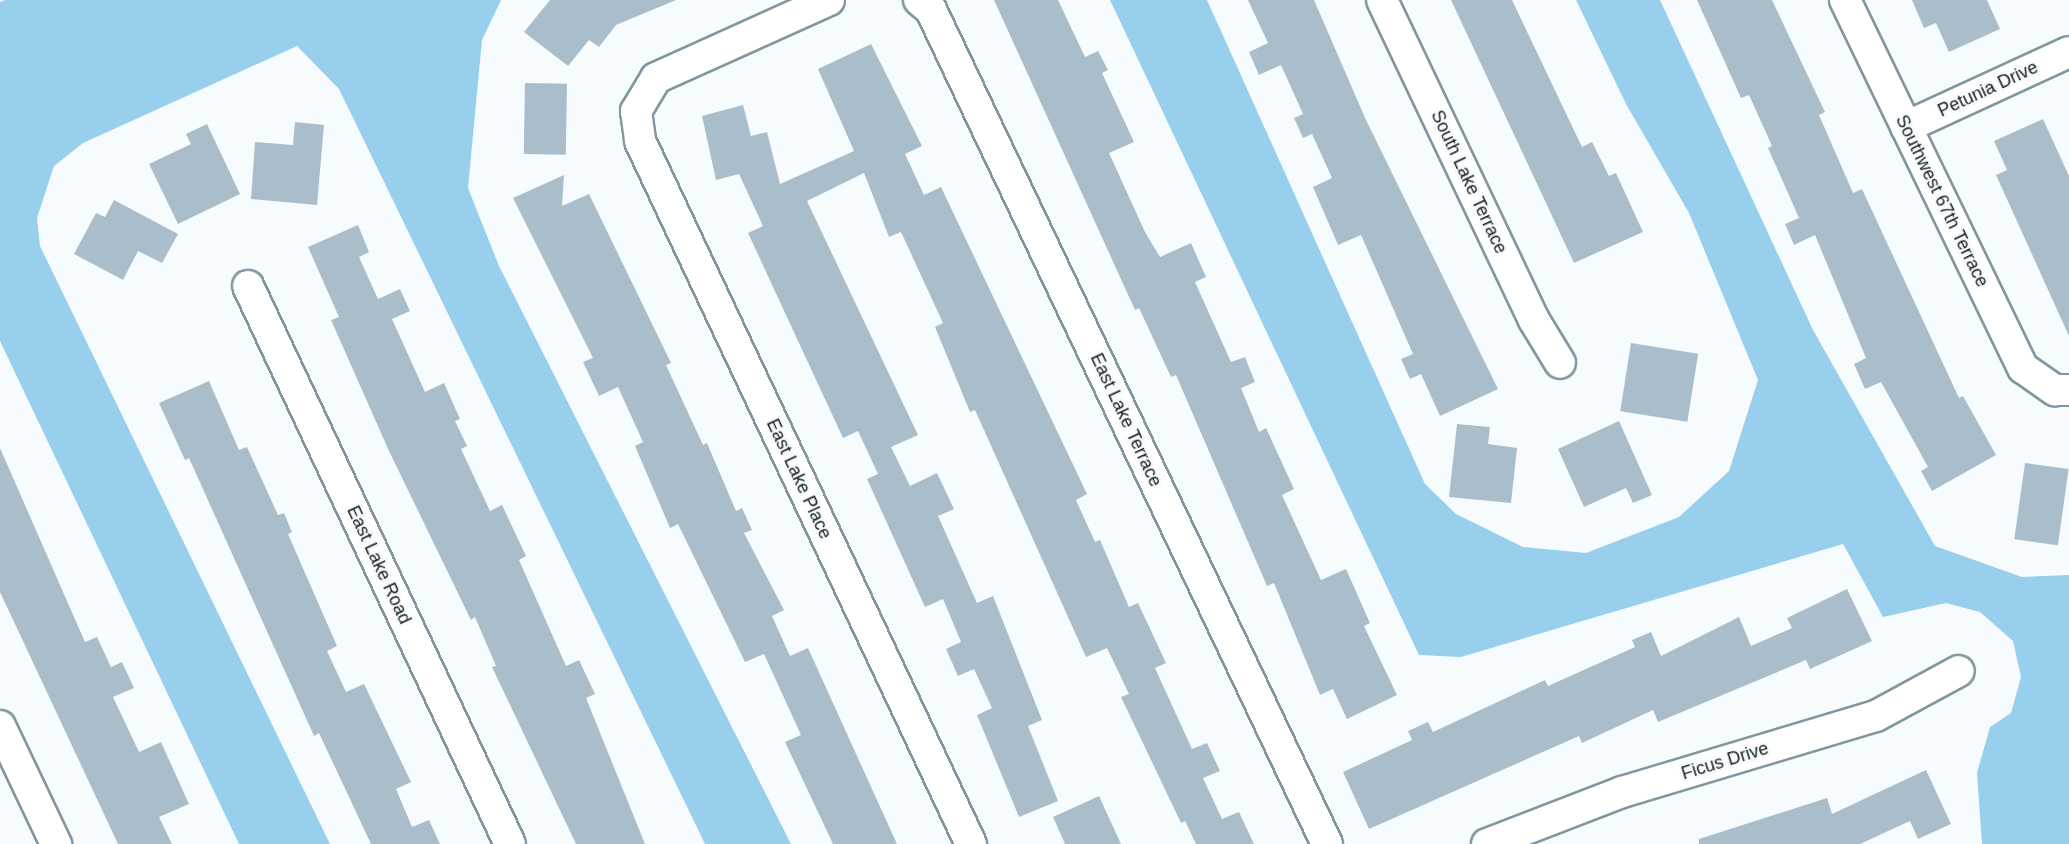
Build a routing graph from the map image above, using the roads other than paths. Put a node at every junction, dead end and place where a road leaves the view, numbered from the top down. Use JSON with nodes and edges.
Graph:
{"nodes":[{"id":1,"x":829,"y":0,"type":"edge"},
{"id":2,"x":919,"y":0,"type":"edge"},
{"id":3,"x":1382,"y":0,"type":"edge"},
{"id":4,"x":1845,"y":0,"type":"edge"},
{"id":5,"x":2069,"y":52,"type":"edge"},
{"id":6,"x":1906,"y":127,"type":"junction"},
{"id":7,"x":248,"y":286,"type":"dead end"},
{"id":8,"x":1560,"y":363,"type":"dead end"},
{"id":9,"x":2062,"y":390,"type":"edge"},
{"id":10,"x":1959,"y":671,"type":"dead end"},
{"id":11,"x":0,"y":726,"type":"edge"},
{"id":12,"x":56,"y":844,"type":"edge"},
{"id":13,"x":510,"y":844,"type":"edge"},
{"id":14,"x":971,"y":844,"type":"edge"},
{"id":15,"x":1327,"y":844,"type":"edge"},
{"id":16,"x":1487,"y":844,"type":"edge"}],
"edges":[{"from":1,"to":14,"type":"street","name":"East Lake Place"},
{"from":2,"to":15,"type":"street","name":"East Lake Terrace"},
{"from":3,"to":8,"type":"street","name":"South Lake Terrace"},
{"from":4,"to":6,"type":"street","name":"Southwest 67th Terrace"},
{"from":5,"to":6,"type":"street","name":"Petunia Drive"},
{"from":6,"to":9,"type":"street","name":"Southwest 67th Terrace"},
{"from":7,"to":13,"type":"street","name":"East Lake Road"},
{"from":10,"to":16,"type":"street","name":"Ficus Drive"},
{"from":11,"to":12,"type":"street"}]}
